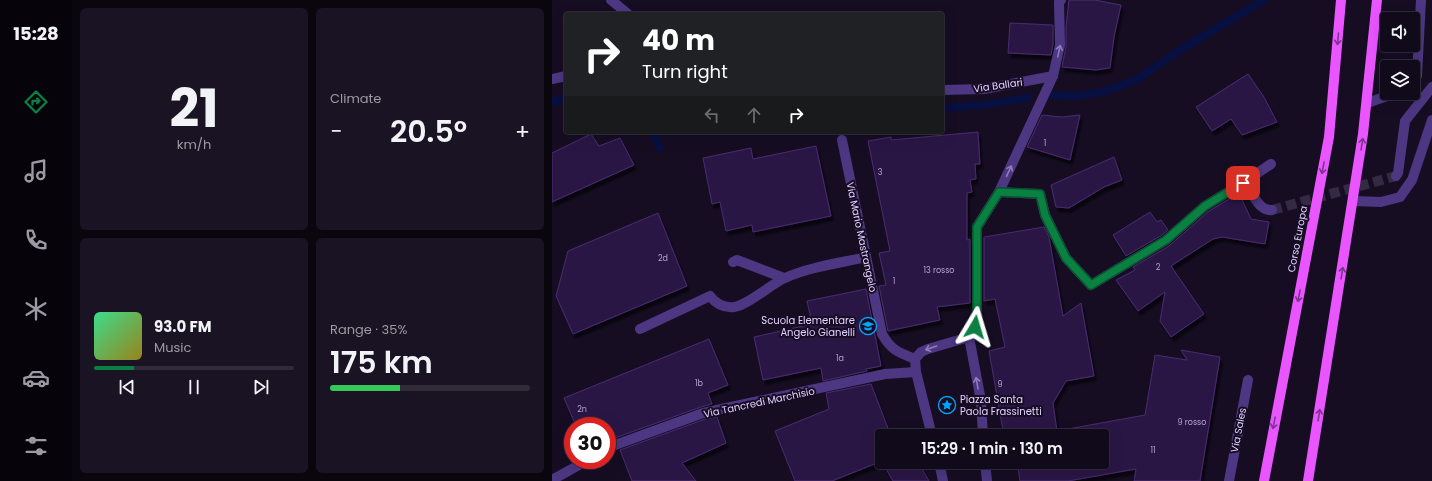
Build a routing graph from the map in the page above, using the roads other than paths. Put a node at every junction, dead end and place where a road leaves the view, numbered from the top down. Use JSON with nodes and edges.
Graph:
{"nodes":[{"id":1,"x":611,"y":0,"type":"edge"},
{"id":2,"x":1061,"y":0,"type":"edge"},
{"id":3,"x":1342,"y":0,"type":"edge"},
{"id":4,"x":1377,"y":0,"type":"edge"},
{"id":5,"x":1421,"y":0,"type":"edge"},
{"id":6,"x":626,"y":12,"type":"edge"},
{"id":7,"x":1418,"y":60,"type":"edge"},
{"id":8,"x":564,"y":76,"type":"edge"},
{"id":9,"x":1053,"y":76,"type":"junction"},
{"id":10,"x":552,"y":79,"type":"edge"},
{"id":11,"x":1432,"y":87,"type":"edge"},
{"id":12,"x":944,"y":90,"type":"edge"},
{"id":13,"x":1380,"y":99,"type":"edge"},
{"id":14,"x":1367,"y":103,"type":"junction"},
{"id":15,"x":1432,"y":120,"type":"edge"},
{"id":16,"x":842,"y":140,"type":"dead end"},
{"id":17,"x":1271,"y":164,"type":"dead end"},
{"id":18,"x":1396,"y":176,"type":"dead end"},
{"id":19,"x":1243,"y":183,"type":"junction"},
{"id":20,"x":999,"y":192,"type":"junction"},
{"id":21,"x":1353,"y":201,"type":"junction"},
{"id":22,"x":1272,"y":210,"type":"dead end"},
{"id":23,"x":866,"y":257,"type":"junction"},
{"id":24,"x":733,"y":262,"type":"dead end"},
{"id":25,"x":784,"y":278,"type":"junction"},
{"id":26,"x":640,"y":329,"type":"dead end"},
{"id":27,"x":969,"y":337,"type":"junction"},
{"id":28,"x":915,"y":359,"type":"junction"},
{"id":29,"x":916,"y":372,"type":"junction"},
{"id":30,"x":1248,"y":380,"type":"dead end"},
{"id":31,"x":930,"y":429,"type":"edge"},
{"id":32,"x":982,"y":429,"type":"edge"},
{"id":33,"x":616,"y":445,"type":"edge"},
{"id":34,"x":572,"y":469,"type":"edge"},
{"id":35,"x":941,"y":469,"type":"edge"},
{"id":36,"x":986,"y":469,"type":"edge"},
{"id":37,"x":552,"y":480,"type":"edge"},
{"id":38,"x":944,"y":481,"type":"edge"},
{"id":39,"x":987,"y":481,"type":"edge"},
{"id":40,"x":1229,"y":481,"type":"edge"},
{"id":41,"x":1264,"y":481,"type":"edge"},
{"id":42,"x":1308,"y":481,"type":"edge"}],
"edges":[{"from":1,"to":6,"type":"street"},
{"from":9,"to":2,"type":"street","one_way":true},
{"from":3,"to":41,"type":"main road","name":"Corso Europa","one_way":true},
{"from":4,"to":14,"type":"main road"},
{"from":5,"to":7,"type":"street"},
{"from":8,"to":10,"type":"street"},
{"from":9,"to":12,"type":"street","name":"Via Ballari"},
{"from":20,"to":9,"type":"street","one_way":true},
{"from":11,"to":18,"type":"street"},
{"from":13,"to":14,"type":"street"},
{"from":21,"to":14,"type":"main road","one_way":true},
{"from":15,"to":21,"type":"street"},
{"from":16,"to":23,"type":"street","name":"Via Mario Mastrangelo"},
{"from":17,"to":19,"type":"street"},
{"from":19,"to":20,"type":"street"},
{"from":19,"to":22,"type":"street"},
{"from":20,"to":27,"type":"street"},
{"from":42,"to":21,"type":"main road","one_way":true},
{"from":23,"to":25,"type":"street"},
{"from":23,"to":28,"type":"street","name":"Via Mario Mastrangelo"},
{"from":24,"to":25,"type":"street"},
{"from":25,"to":26,"type":"street"},
{"from":27,"to":28,"type":"street","one_way":true},
{"from":32,"to":27,"type":"street","one_way":true},
{"from":28,"to":29,"type":"street"},
{"from":29,"to":31,"type":"street"},
{"from":29,"to":33,"type":"street","name":"Via Tancredi Marchisio"},
{"from":30,"to":40,"type":"street","name":"Via Sales"},
{"from":34,"to":37,"type":"street"},
{"from":35,"to":38,"type":"street"},
{"from":36,"to":39,"type":"street"}]}
